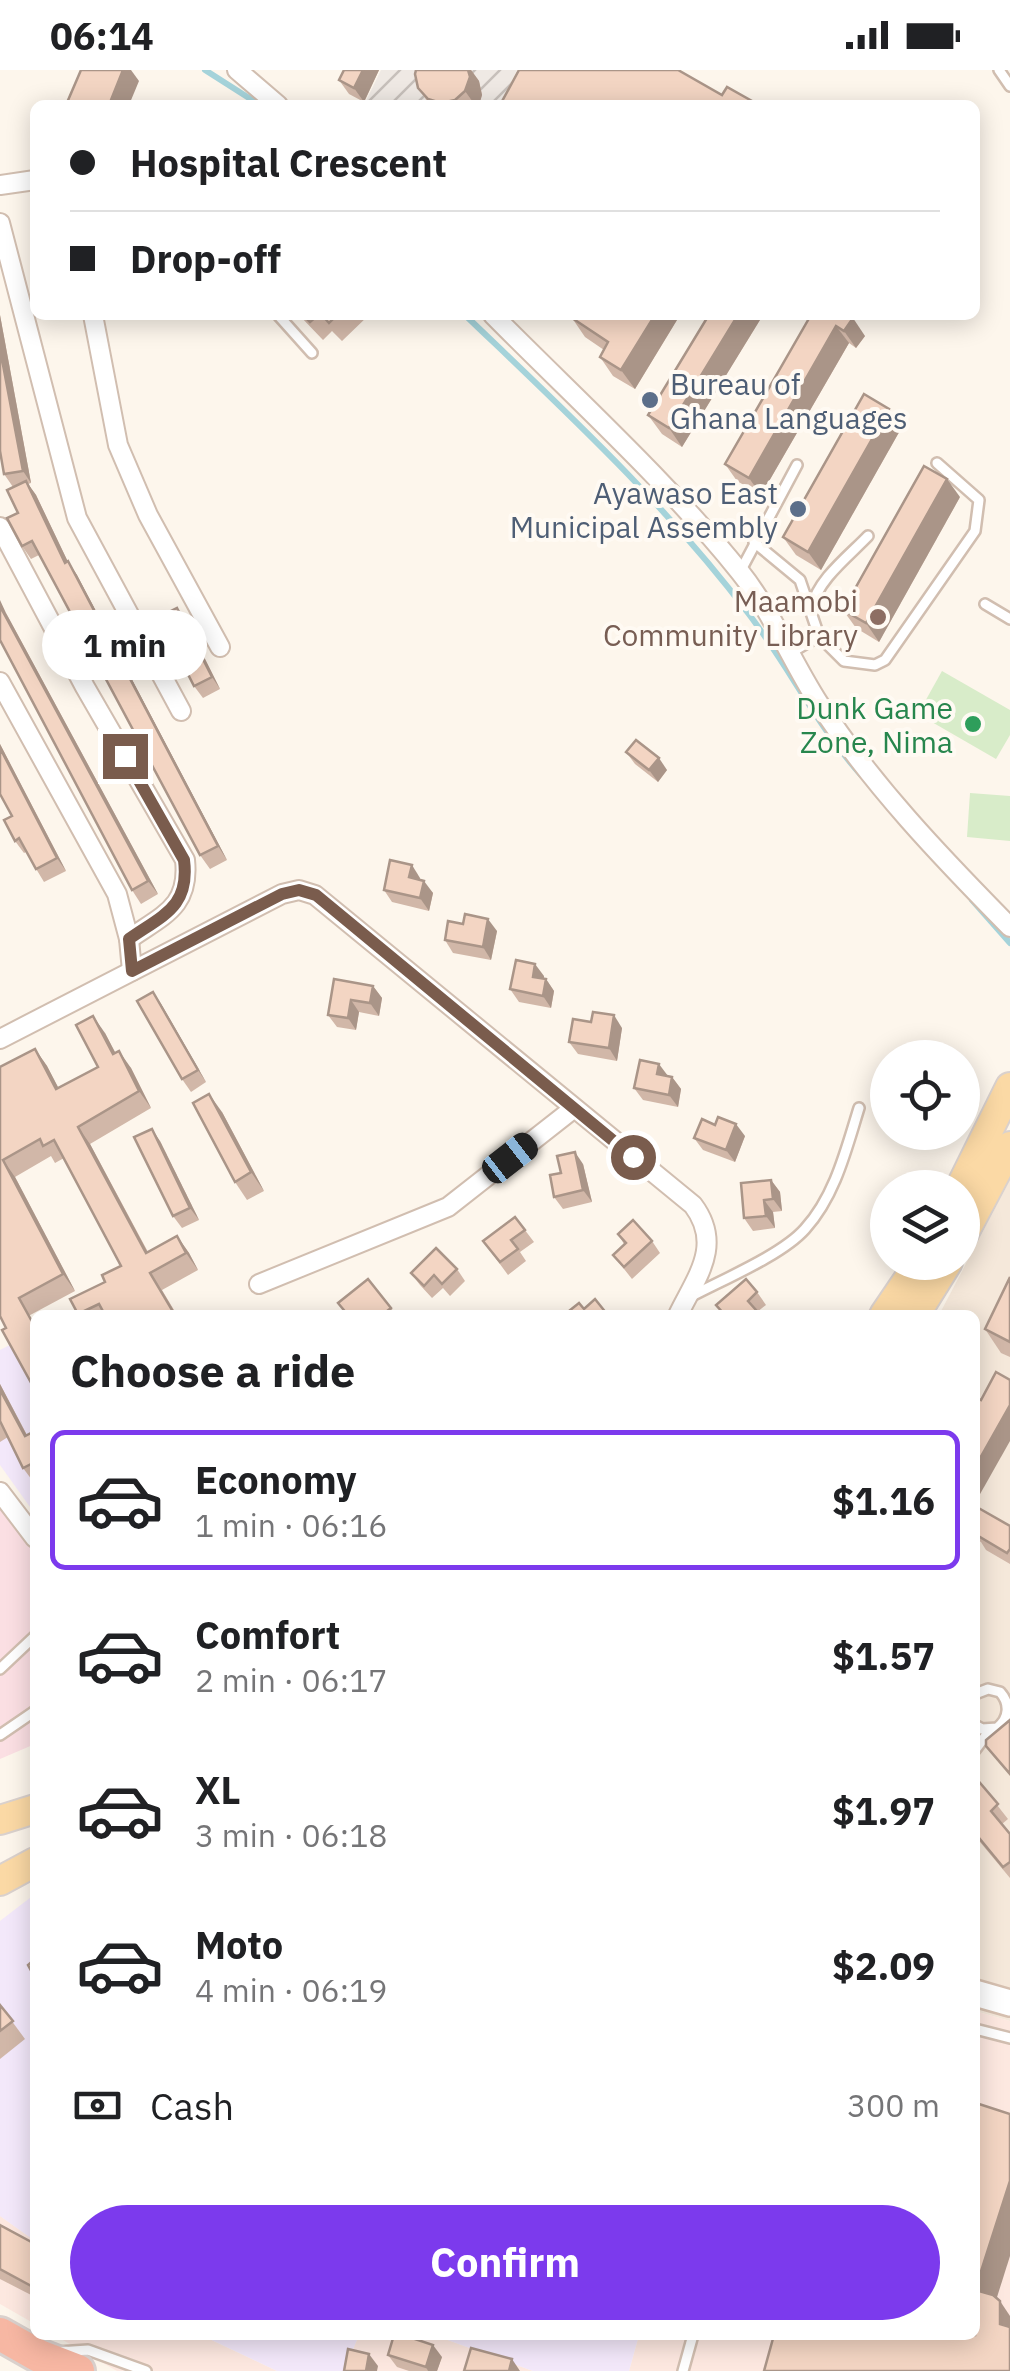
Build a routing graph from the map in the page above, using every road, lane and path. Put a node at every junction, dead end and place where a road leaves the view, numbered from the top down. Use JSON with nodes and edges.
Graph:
{"nodes":[{"id":1,"x":237,"y":70,"type":"edge"},
{"id":2,"x":999,"y":70,"type":"edge"},
{"id":3,"x":1010,"y":86,"type":"edge"},
{"id":4,"x":272,"y":100,"type":"edge"},
{"id":5,"x":30,"y":181,"type":"edge"},
{"id":6,"x":0,"y":185,"type":"edge"},
{"id":7,"x":0,"y":223,"type":"edge"},
{"id":8,"x":94,"y":320,"type":"edge"},
{"id":9,"x":282,"y":320,"type":"edge"},
{"id":10,"x":498,"y":320,"type":"edge"},
{"id":11,"x":312,"y":353,"type":"dead end"},
{"id":12,"x":937,"y":463,"type":"dead end"},
{"id":13,"x":797,"y":465,"type":"dead end"},
{"id":14,"x":0,"y":527,"type":"edge"},
{"id":15,"x":868,"y":536,"type":"dead end"},
{"id":16,"x":754,"y":542,"type":"junction"},
{"id":17,"x":740,"y":572,"type":"junction"},
{"id":18,"x":985,"y":604,"type":"dead end"},
{"id":19,"x":811,"y":610,"type":"junction"},
{"id":20,"x":1010,"y":619,"type":"edge"},
{"id":21,"x":819,"y":636,"type":"junction"},
{"id":22,"x":220,"y":648,"type":"dead end"},
{"id":23,"x":790,"y":653,"type":"junction"},
{"id":24,"x":0,"y":682,"type":"edge"},
{"id":25,"x":182,"y":711,"type":"dead end"},
{"id":26,"x":1010,"y":928,"type":"edge"},
{"id":27,"x":129,"y":939,"type":"junction"},
{"id":28,"x":132,"y":971,"type":"junction"},
{"id":29,"x":0,"y":1039,"type":"edge"},
{"id":30,"x":1010,"y":1087,"type":"edge"},
{"id":31,"x":859,"y":1108,"type":"dead end"},
{"id":32,"x":573,"y":1109,"type":"junction"},
{"id":33,"x":1010,"y":1146,"type":"edge"},
{"id":34,"x":969,"y":1170,"type":"edge"},
{"id":35,"x":980,"y":1202,"type":"edge"},
{"id":36,"x":908,"y":1280,"type":"edge"},
{"id":37,"x":937,"y":1280,"type":"edge"},
{"id":38,"x":259,"y":1284,"type":"dead end"},
{"id":39,"x":682,"y":1307,"type":"edge"},
{"id":40,"x":887,"y":1310,"type":"edge"},
{"id":41,"x":918,"y":1310,"type":"edge"},
{"id":42,"x":0,"y":1492,"type":"edge"},
{"id":43,"x":30,"y":1531,"type":"edge"},
{"id":44,"x":30,"y":1641,"type":"edge"},
{"id":45,"x":0,"y":1669,"type":"edge"},
{"id":46,"x":980,"y":1689,"type":"edge"},
{"id":47,"x":30,"y":1714,"type":"edge"},
{"id":48,"x":980,"y":1726,"type":"edge"},
{"id":49,"x":990,"y":1730,"type":"junction"},
{"id":50,"x":0,"y":1735,"type":"edge"},
{"id":51,"x":980,"y":1743,"type":"edge"},
{"id":52,"x":30,"y":1811,"type":"edge"},
{"id":53,"x":0,"y":1820,"type":"edge"},
{"id":54,"x":30,"y":1865,"type":"edge"},
{"id":55,"x":0,"y":1881,"type":"edge"},
{"id":56,"x":980,"y":1994,"type":"edge"},
{"id":57,"x":1010,"y":2003,"type":"edge"},
{"id":58,"x":980,"y":2030,"type":"edge"},
{"id":59,"x":1010,"y":2038,"type":"edge"},
{"id":60,"x":0,"y":2334,"type":"edge"},
{"id":61,"x":692,"y":2340,"type":"edge"},
{"id":62,"x":39,"y":2356,"type":"junction"},
{"id":63,"x":78,"y":2371,"type":"edge"},
{"id":64,"x":146,"y":2371,"type":"edge"},
{"id":65,"x":683,"y":2371,"type":"edge"}],
"edges":[{"from":1,"to":4,"type":"street"},
{"from":2,"to":3,"type":"lane"},
{"from":5,"to":6,"type":"street"},
{"from":7,"to":25,"type":"street"},
{"from":8,"to":22,"type":"street"},
{"from":9,"to":11,"type":"lane"},
{"from":10,"to":17,"type":"street"},
{"from":12,"to":21,"type":"lane"},
{"from":13,"to":16,"type":"lane"},
{"from":14,"to":27,"type":"street"},
{"from":15,"to":19,"type":"lane"},
{"from":16,"to":17,"type":"lane"},
{"from":16,"to":19,"type":"lane"},
{"from":17,"to":23,"type":"street"},
{"from":18,"to":20,"type":"lane"},
{"from":19,"to":21,"type":"lane"},
{"from":21,"to":23,"type":"lane"},
{"from":23,"to":26,"type":"street"},
{"from":24,"to":27,"type":"street"},
{"from":27,"to":28,"type":"street"},
{"from":28,"to":29,"type":"street"},
{"from":28,"to":32,"type":"street"},
{"from":30,"to":34,"type":"main road"},
{"from":31,"to":39,"type":"lane"},
{"from":32,"to":38,"type":"street"},
{"from":32,"to":39,"type":"street"},
{"from":33,"to":35,"type":"main road"},
{"from":36,"to":40,"type":"main road"},
{"from":37,"to":41,"type":"main road"},
{"from":42,"to":43,"type":"street"},
{"from":44,"to":45,"type":"lane"},
{"from":46,"to":49,"type":"lane"},
{"from":47,"to":50,"type":"lane"},
{"from":48,"to":49,"type":"lane"},
{"from":49,"to":51,"type":"lane"},
{"from":52,"to":53,"type":"main road"},
{"from":54,"to":55,"type":"main road"},
{"from":56,"to":57,"type":"street"},
{"from":58,"to":59,"type":"lane"},
{"from":60,"to":62,"type":"highway"},
{"from":61,"to":65,"type":"lane"},
{"from":62,"to":63,"type":"highway"},
{"from":62,"to":64,"type":"lane"}]}
